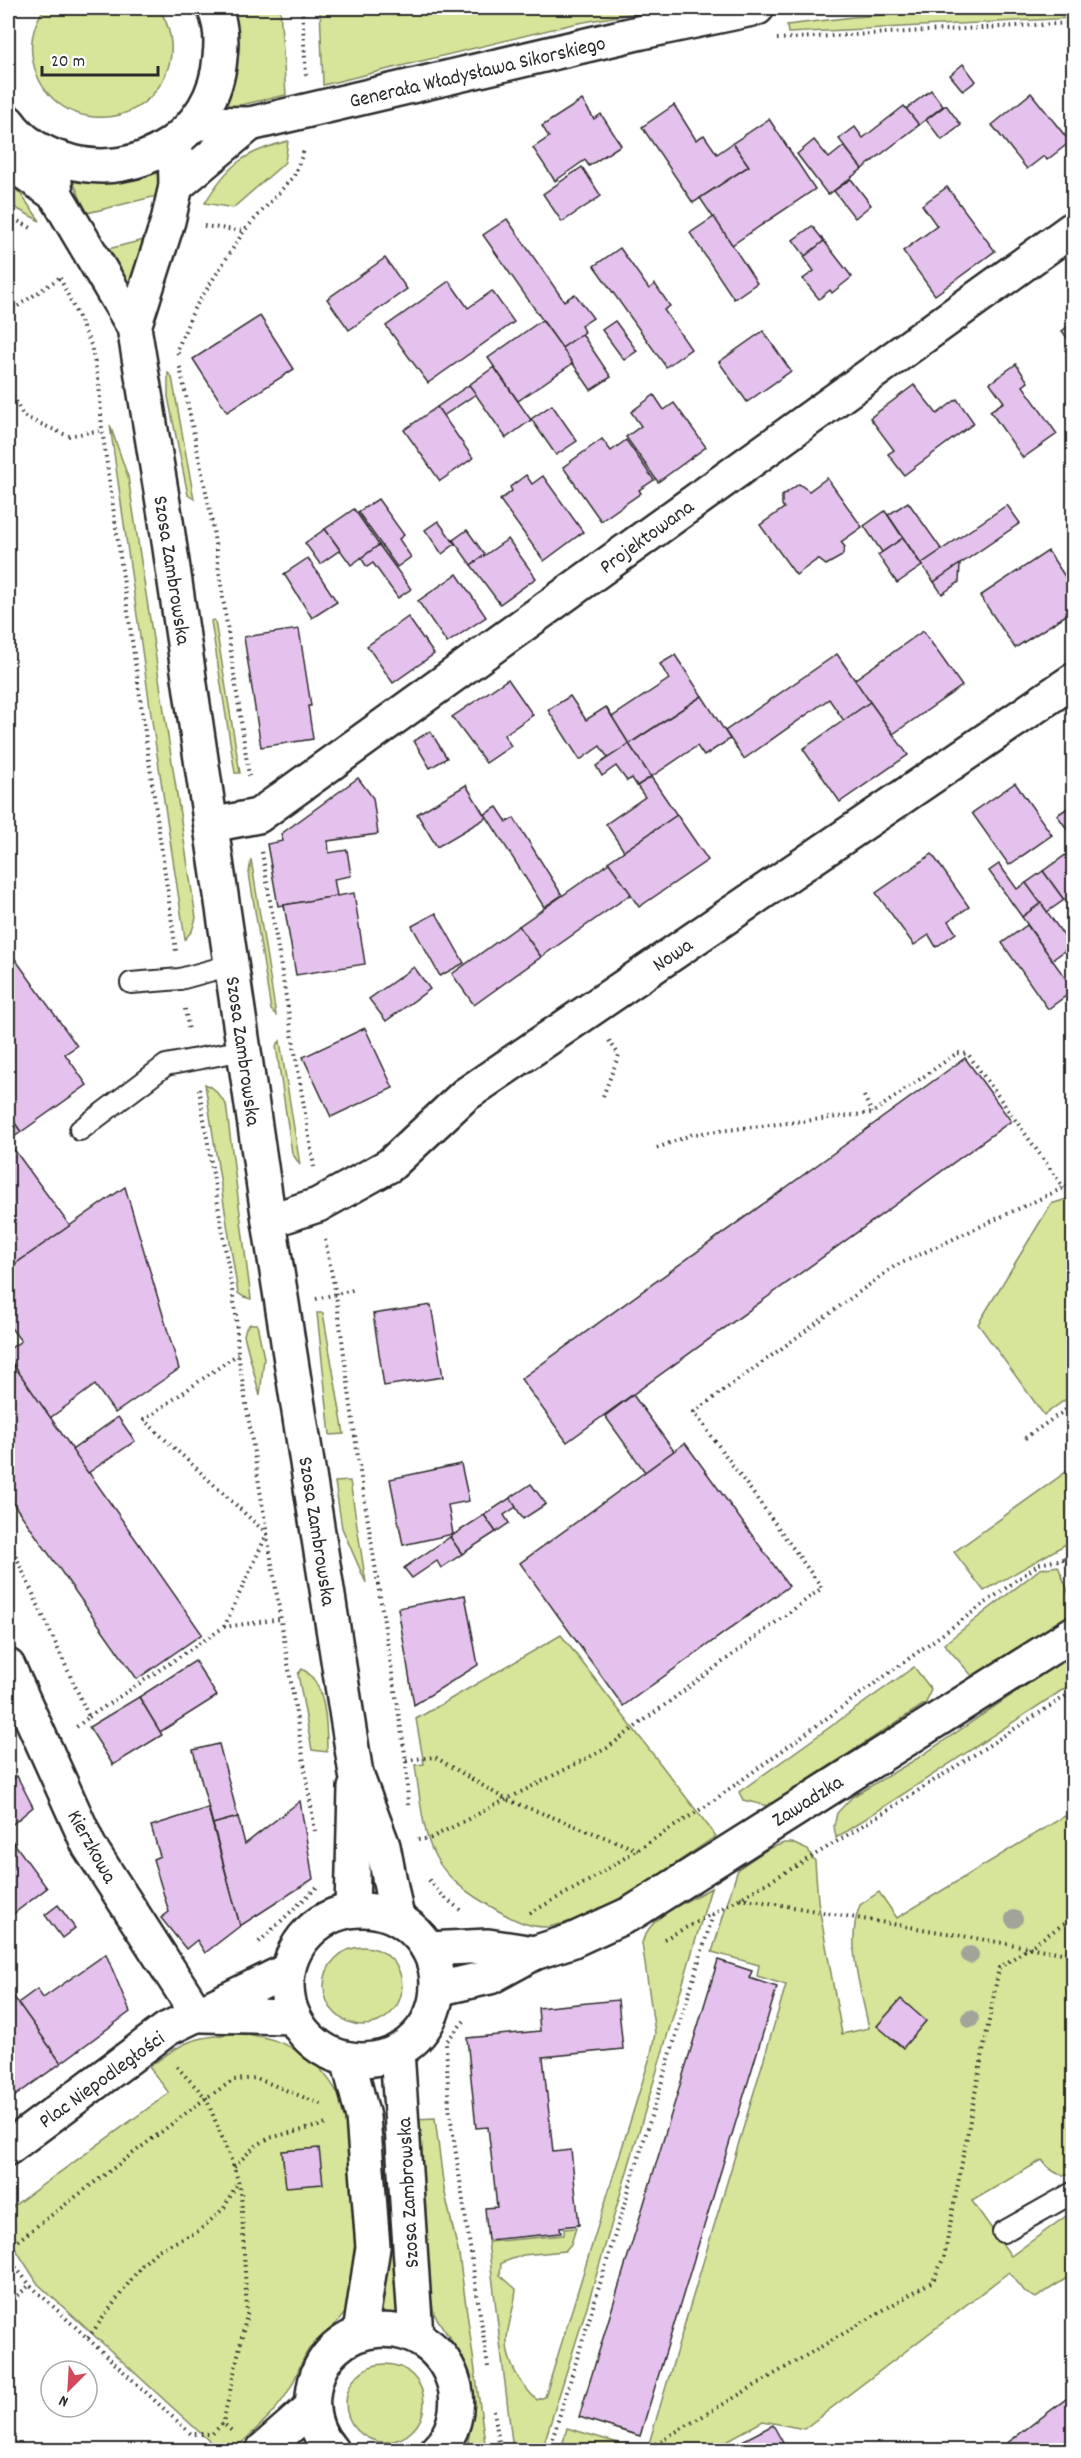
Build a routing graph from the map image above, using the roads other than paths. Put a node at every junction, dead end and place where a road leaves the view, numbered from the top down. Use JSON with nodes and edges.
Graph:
{"nodes":[{"id":1,"x":214,"y":8,"type":"edge"},
{"id":2,"x":757,"y":8,"type":"edge"},
{"id":3,"x":250,"y":124,"type":"junction"},
{"id":4,"x":9,"y":126,"type":"edge"},
{"id":5,"x":185,"y":132,"type":"junction"},
{"id":6,"x":53,"y":157,"type":"junction"},
{"id":7,"x":8,"y":161,"type":"edge"},
{"id":8,"x":176,"y":186,"type":"junction"},
{"id":9,"x":56,"y":195,"type":"junction"},
{"id":10,"x":1074,"y":228,"type":"edge"},
{"id":11,"x":134,"y":327,"type":"junction"},
{"id":12,"x":1074,"y":680,"type":"edge"},
{"id":13,"x":211,"y":825,"type":"junction"},
{"id":14,"x":231,"y":965,"type":"junction"},
{"id":15,"x":131,"y":983,"type":"dead end"},
{"id":16,"x":244,"y":1050,"type":"junction"},
{"id":17,"x":80,"y":1130,"type":"dead end"},
{"id":18,"x":269,"y":1221,"type":"junction"},
{"id":19,"x":1074,"y":1634,"type":"edge"},
{"id":20,"x":8,"y":1666,"type":"edge"},
{"id":21,"x":356,"y":1774,"type":"junction"},
{"id":22,"x":352,"y":1910,"type":"junction"},
{"id":23,"x":397,"y":1918,"type":"junction"},
{"id":24,"x":428,"y":1949,"type":"junction"},
{"id":25,"x":534,"y":1953,"type":"junction"},
{"id":26,"x":288,"y":1970,"type":"junction"},
{"id":27,"x":437,"y":1989,"type":"junction"},
{"id":28,"x":198,"y":2015,"type":"junction"},
{"id":29,"x":294,"y":2017,"type":"junction"},
{"id":30,"x":397,"y":2051,"type":"junction"},
{"id":31,"x":348,"y":2059,"type":"junction"},
{"id":32,"x":8,"y":2148,"type":"edge"},
{"id":33,"x":1074,"y":2192,"type":"edge"},
{"id":34,"x":1003,"y":2232,"type":"dead end"},
{"id":35,"x":360,"y":2333,"type":"junction"},
{"id":36,"x":416,"y":2336,"type":"junction"},
{"id":37,"x":312,"y":2407,"type":"junction"},
{"id":38,"x":250,"y":2444,"type":"edge"},
{"id":39,"x":441,"y":2449,"type":"edge"},
{"id":40,"x":329,"y":2450,"type":"edge"}],
"edges":[{"from":1,"to":5,"type":"street"},
{"from":2,"to":3,"type":"street","name":"Generała Władysława Sikorskiego"},
{"from":3,"to":5,"type":"street","name":"Generała Władysława Sikorskiego"},
{"from":3,"to":8,"type":"street"},
{"from":4,"to":6,"type":"street"},
{"from":5,"to":6,"type":"street"},
{"from":5,"to":8,"type":"street","name":"Szosa Zambrowska"},
{"from":6,"to":9,"type":"street","name":"Szosa Zambrowska"},
{"from":7,"to":9,"type":"street"},
{"from":8,"to":11,"type":"street","name":"Szosa Zambrowska"},
{"from":9,"to":11,"type":"street","name":"Szosa Zambrowska"},
{"from":10,"to":13,"type":"street","name":"Projektowana"},
{"from":11,"to":13,"type":"street","name":"Szosa Zambrowska"},
{"from":12,"to":18,"type":"street","name":"Nowa"},
{"from":13,"to":14,"type":"street","name":"Szosa Zambrowska"},
{"from":14,"to":15,"type":"lane"},
{"from":14,"to":16,"type":"street","name":"Szosa Zambrowska"},
{"from":16,"to":17,"type":"lane"},
{"from":16,"to":18,"type":"street","name":"Szosa Zambrowska"},
{"from":18,"to":21,"type":"street","name":"Szosa Zambrowska"},
{"from":19,"to":25,"type":"street","name":"Zawadzka"},
{"from":20,"to":28,"type":"street","name":"Kierzkowa"},
{"from":21,"to":22,"type":"street","name":"Szosa Zambrowska"},
{"from":21,"to":23,"type":"street","name":"Szosa Zambrowska"},
{"from":22,"to":23,"type":"street"},
{"from":22,"to":26,"type":"street"},
{"from":23,"to":24,"type":"street"},
{"from":24,"to":25,"type":"street","name":"Zawadzka"},
{"from":24,"to":27,"type":"street"},
{"from":25,"to":27,"type":"street","name":"Zawadzka"},
{"from":26,"to":28,"type":"street","name":"Plac Niepodległości"},
{"from":26,"to":29,"type":"street"},
{"from":27,"to":30,"type":"street"},
{"from":28,"to":29,"type":"street","name":"Plac Niepodległości"},
{"from":28,"to":32,"type":"street","name":"Plac Niepodległości"},
{"from":29,"to":31,"type":"street"},
{"from":30,"to":31,"type":"street"},
{"from":30,"to":36,"type":"street","name":"Szosa Zambrowska"},
{"from":31,"to":35,"type":"street","name":"Szosa Zambrowska"},
{"from":33,"to":34,"type":"lane"},
{"from":35,"to":36,"type":"street"},
{"from":35,"to":37,"type":"street"},
{"from":36,"to":39,"type":"street"},
{"from":37,"to":38,"type":"street"},
{"from":37,"to":40,"type":"street"}]}
